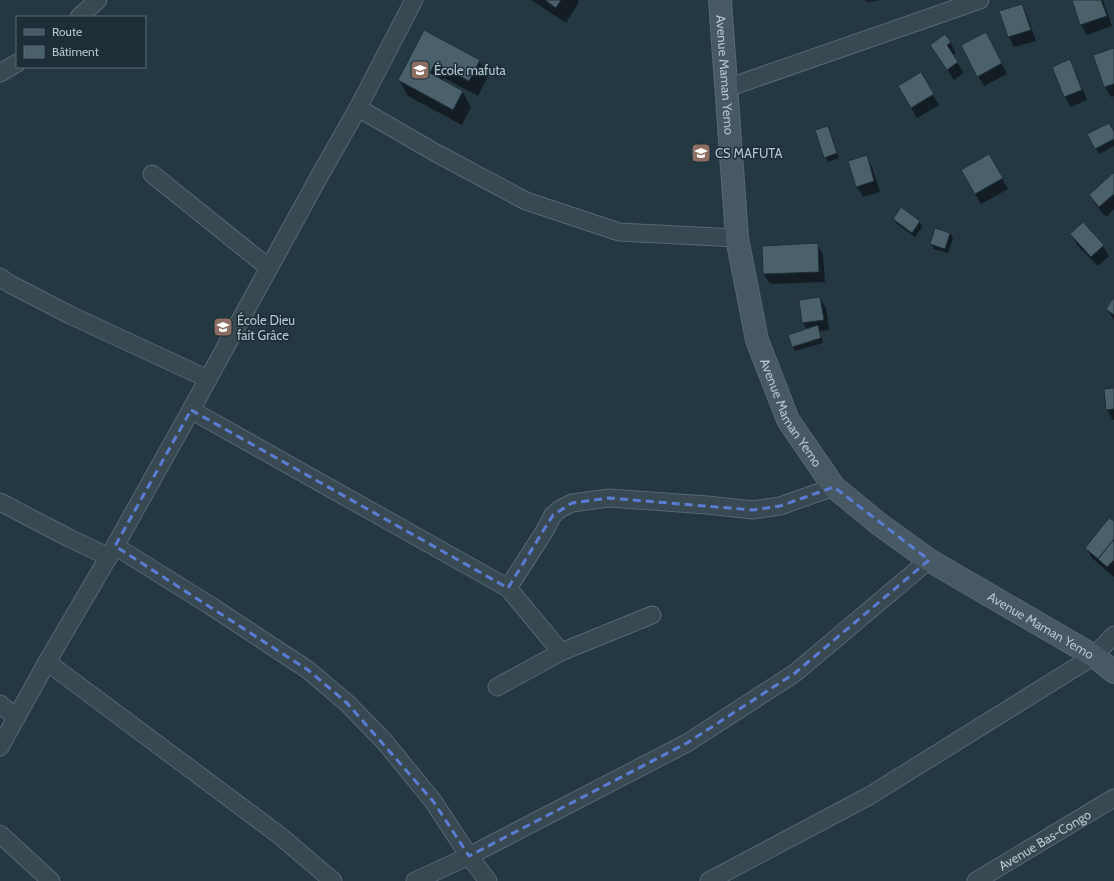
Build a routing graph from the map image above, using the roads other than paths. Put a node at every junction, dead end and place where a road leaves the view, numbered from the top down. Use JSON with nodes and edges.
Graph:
{"nodes":[{"id":1,"x":98,"y":0,"type":"edge"},
{"id":2,"x":414,"y":0,"type":"edge"},
{"id":3,"x":720,"y":0,"type":"edge"},
{"id":4,"x":980,"y":0,"type":"edge"},
{"id":5,"x":80,"y":16,"type":"edge"},
{"id":6,"x":16,"y":64,"type":"edge"},
{"id":7,"x":0,"y":73,"type":"edge"},
{"id":8,"x":727,"y":88,"type":"junction"},
{"id":9,"x":358,"y":108,"type":"junction"},
{"id":10,"x":152,"y":174,"type":"dead end"},
{"id":11,"x":737,"y":238,"type":"junction"},
{"id":12,"x":269,"y":268,"type":"junction"},
{"id":13,"x":0,"y":277,"type":"edge"},
{"id":14,"x":208,"y":379,"type":"junction"},
{"id":15,"x":191,"y":410,"type":"junction"},
{"id":16,"x":834,"y":487,"type":"junction"},
{"id":17,"x":0,"y":502,"type":"edge"},
{"id":18,"x":112,"y":551,"type":"junction"},
{"id":19,"x":929,"y":560,"type":"junction"},
{"id":20,"x":508,"y":588,"type":"junction"},
{"id":21,"x":652,"y":616,"type":"dead end"},
{"id":22,"x":1114,"y":635,"type":"edge"},
{"id":23,"x":561,"y":652,"type":"junction"},
{"id":24,"x":1094,"y":656,"type":"junction"},
{"id":25,"x":47,"y":662,"type":"junction"},
{"id":26,"x":1114,"y":672,"type":"edge"},
{"id":27,"x":497,"y":687,"type":"dead end"},
{"id":28,"x":0,"y":704,"type":"edge"},
{"id":29,"x":16,"y":718,"type":"junction"},
{"id":30,"x":0,"y":747,"type":"edge"},
{"id":31,"x":1114,"y":798,"type":"edge"},
{"id":32,"x":0,"y":834,"type":"edge"},
{"id":33,"x":469,"y":856,"type":"junction"},
{"id":34,"x":51,"y":881,"type":"edge"},
{"id":35,"x":333,"y":881,"type":"edge"},
{"id":36,"x":415,"y":881,"type":"edge"},
{"id":37,"x":488,"y":881,"type":"edge"},
{"id":38,"x":708,"y":881,"type":"edge"},
{"id":39,"x":976,"y":881,"type":"edge"}],
"edges":[{"from":1,"to":5,"type":"street"},
{"from":2,"to":9,"type":"street"},
{"from":3,"to":8,"type":"street","name":"Avenue Maman Yemo"},
{"from":4,"to":8,"type":"street"},
{"from":6,"to":7,"type":"street"},
{"from":8,"to":11,"type":"street","name":"Avenue Maman Yemo"},
{"from":9,"to":11,"type":"street"},
{"from":9,"to":12,"type":"street"},
{"from":10,"to":12,"type":"street"},
{"from":11,"to":16,"type":"street","name":"Avenue Maman Yemo"},
{"from":12,"to":14,"type":"street"},
{"from":13,"to":14,"type":"street"},
{"from":14,"to":15,"type":"street"},
{"from":15,"to":18,"type":"street"},
{"from":15,"to":20,"type":"street"},
{"from":16,"to":19,"type":"street","name":"Avenue Maman Yemo"},
{"from":16,"to":20,"type":"street"},
{"from":17,"to":18,"type":"street"},
{"from":18,"to":25,"type":"street"},
{"from":18,"to":33,"type":"street"},
{"from":19,"to":24,"type":"street","name":"Avenue Maman Yemo"},
{"from":19,"to":33,"type":"street"},
{"from":20,"to":23,"type":"street"},
{"from":21,"to":23,"type":"street"},
{"from":22,"to":24,"type":"street"},
{"from":23,"to":27,"type":"street"},
{"from":24,"to":26,"type":"street","name":"Avenue Maman Yemo"},
{"from":24,"to":38,"type":"street"},
{"from":25,"to":29,"type":"street"},
{"from":25,"to":35,"type":"street"},
{"from":28,"to":29,"type":"street"},
{"from":29,"to":30,"type":"street"},
{"from":31,"to":39,"type":"street","name":"Avenue Bas-Congo"},
{"from":32,"to":34,"type":"street"},
{"from":33,"to":36,"type":"street"},
{"from":33,"to":37,"type":"street"}]}
